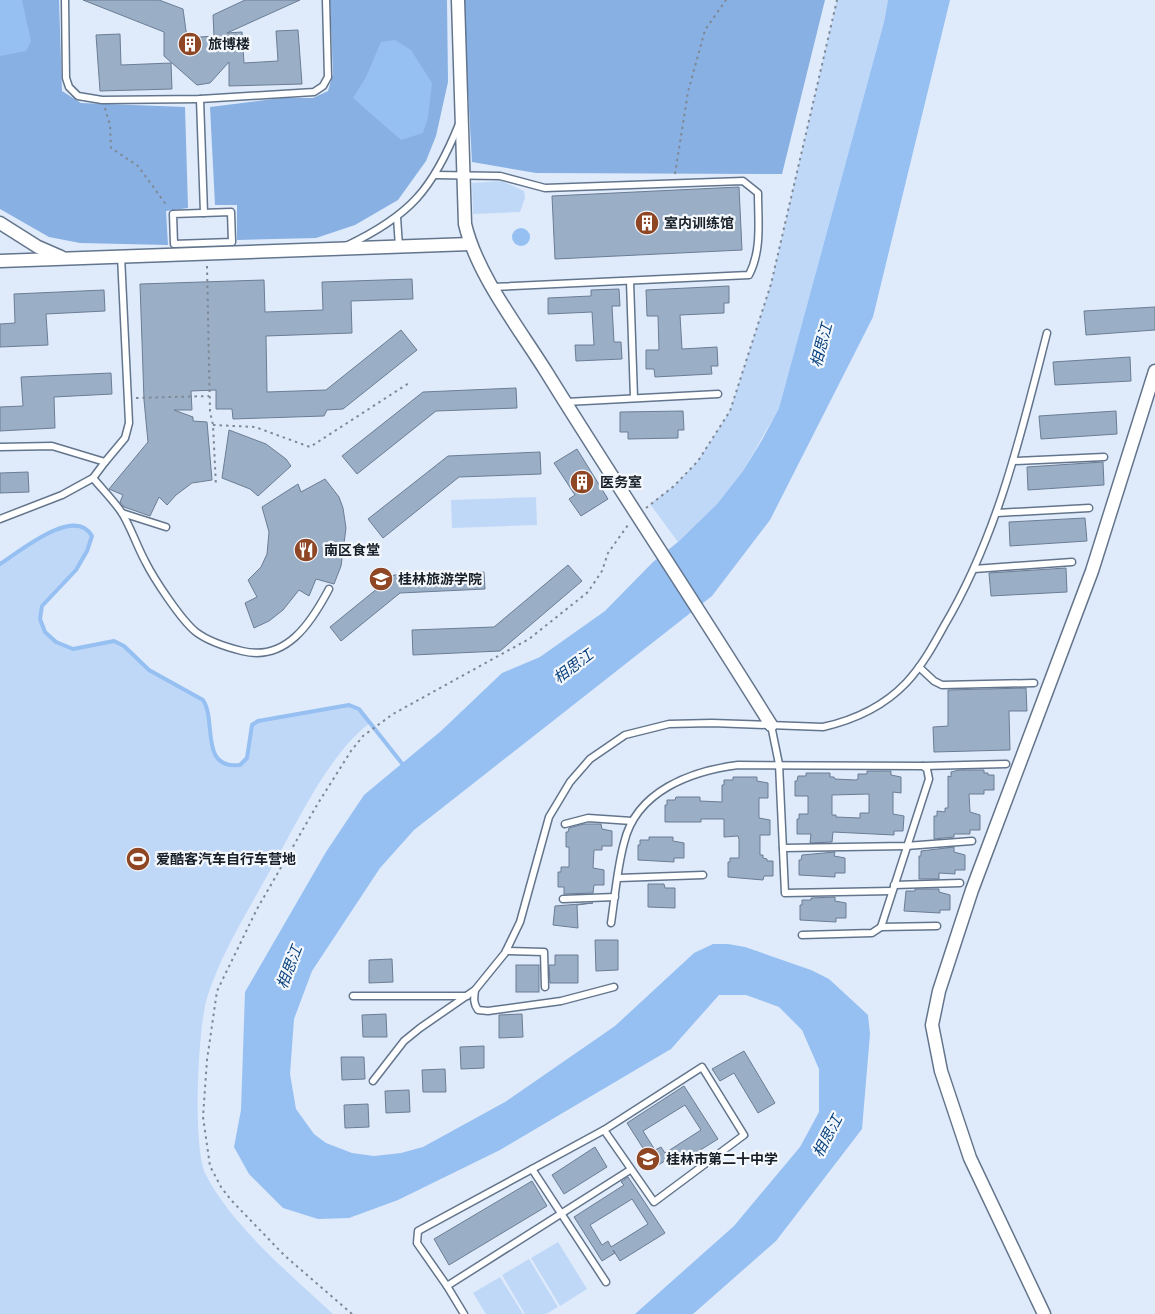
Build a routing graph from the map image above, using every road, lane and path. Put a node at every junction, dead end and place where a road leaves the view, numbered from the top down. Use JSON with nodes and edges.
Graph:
{"nodes":[{"id":1,"x":66,"y":0,"type":"edge"},
{"id":2,"x":326,"y":0,"type":"edge"},
{"id":3,"x":458,"y":0,"type":"edge"},
{"id":4,"x":726,"y":0,"type":"edge"},
{"id":5,"x":837,"y":0,"type":"edge"},
{"id":6,"x":200,"y":99,"type":"junction"},
{"id":7,"x":102,"y":100,"type":"junction"},
{"id":8,"x":462,"y":116,"type":"junction"},
{"id":9,"x":464,"y":174,"type":"junction"},
{"id":10,"x":435,"y":175,"type":"junction"},
{"id":11,"x":674,"y":184,"type":"junction"},
{"id":12,"x":204,"y":213,"type":"junction"},
{"id":13,"x":173,"y":214,"type":"junction"},
{"id":14,"x":397,"y":217,"type":"junction"},
{"id":15,"x":0,"y":224,"type":"edge"},
{"id":16,"x":470,"y":244,"type":"junction"},
{"id":17,"x":398,"y":247,"type":"junction"},
{"id":18,"x":206,"y":248,"type":"junction"},
{"id":19,"x":339,"y":249,"type":"junction"},
{"id":20,"x":121,"y":256,"type":"junction"},
{"id":21,"x":64,"y":258,"type":"junction"},
{"id":22,"x":0,"y":261,"type":"edge"},
{"id":23,"x":630,"y":281,"type":"junction"},
{"id":24,"x":493,"y":286,"type":"junction"},
{"id":25,"x":1047,"y":333,"type":"dead end"},
{"id":26,"x":1155,"y":371,"type":"edge"},
{"id":27,"x":409,"y":383,"type":"dead end"},
{"id":28,"x":718,"y":394,"type":"dead end"},
{"id":29,"x":210,"y":396,"type":"junction"},
{"id":30,"x":127,"y":398,"type":"junction"},
{"id":31,"x":634,"y":398,"type":"junction"},
{"id":32,"x":564,"y":402,"type":"junction"},
{"id":33,"x":213,"y":424,"type":"junction"},
{"id":34,"x":0,"y":447,"type":"edge"},
{"id":35,"x":1104,"y":457,"type":"dead end"},
{"id":36,"x":1014,"y":461,"type":"junction"},
{"id":37,"x":105,"y":462,"type":"junction"},
{"id":38,"x":93,"y":478,"type":"junction"},
{"id":39,"x":216,"y":486,"type":"dead end"},
{"id":40,"x":650,"y":504,"type":"dead end"},
{"id":41,"x":1089,"y":508,"type":"dead end"},
{"id":42,"x":122,"y":513,"type":"junction"},
{"id":43,"x":997,"y":513,"type":"junction"},
{"id":44,"x":637,"y":515,"type":"junction"},
{"id":45,"x":0,"y":519,"type":"edge"},
{"id":46,"x":166,"y":527,"type":"dead end"},
{"id":47,"x":1072,"y":562,"type":"dead end"},
{"id":48,"x":974,"y":569,"type":"junction"},
{"id":49,"x":329,"y":588,"type":"dead end"},
{"id":50,"x":919,"y":668,"type":"junction"},
{"id":51,"x":1034,"y":683,"type":"dead end"},
{"id":52,"x":771,"y":725,"type":"junction"},
{"id":53,"x":779,"y":764,"type":"junction"},
{"id":54,"x":1006,"y":764,"type":"dead end"},
{"id":55,"x":922,"y":766,"type":"junction"},
{"id":56,"x":632,"y":821,"type":"junction"},
{"id":57,"x":565,"y":824,"type":"dead end"},
{"id":58,"x":972,"y":841,"type":"dead end"},
{"id":59,"x":906,"y":846,"type":"junction"},
{"id":60,"x":783,"y":848,"type":"junction"},
{"id":61,"x":703,"y":875,"type":"dead end"},
{"id":62,"x":618,"y":878,"type":"junction"},
{"id":63,"x":960,"y":883,"type":"dead end"},
{"id":64,"x":893,"y":888,"type":"junction"},
{"id":65,"x":615,"y":897,"type":"junction"},
{"id":66,"x":562,"y":899,"type":"dead end"},
{"id":67,"x":611,"y":923,"type":"dead end"},
{"id":68,"x":937,"y":926,"type":"dead end"},
{"id":69,"x":881,"y":927,"type":"junction"},
{"id":70,"x":802,"y":935,"type":"dead end"},
{"id":71,"x":506,"y":951,"type":"junction"},
{"id":72,"x":546,"y":987,"type":"dead end"},
{"id":73,"x":614,"y":987,"type":"dead end"},
{"id":74,"x":476,"y":990,"type":"junction"},
{"id":75,"x":353,"y":996,"type":"dead end"},
{"id":76,"x":467,"y":996,"type":"junction"},
{"id":77,"x":372,"y":1081,"type":"dead end"},
{"id":78,"x":604,"y":1130,"type":"junction"},
{"id":79,"x":532,"y":1169,"type":"junction"},
{"id":80,"x":630,"y":1170,"type":"junction"},
{"id":81,"x":562,"y":1214,"type":"junction"},
{"id":82,"x":606,"y":1282,"type":"dead end"},
{"id":83,"x":448,"y":1286,"type":"junction"},
{"id":84,"x":352,"y":1314,"type":"edge"},
{"id":85,"x":464,"y":1314,"type":"edge"},
{"id":86,"x":1044,"y":1314,"type":"edge"}],
"edges":[{"from":1,"to":7,"type":"lane"},
{"from":2,"to":6,"type":"lane"},
{"from":3,"to":8,"type":"street"},
{"from":4,"to":11,"type":"path"},
{"from":5,"to":40,"type":"path"},
{"from":6,"to":7,"type":"lane"},
{"from":6,"to":12,"type":"lane"},
{"from":7,"to":13,"type":"path"},
{"from":8,"to":9,"type":"street"},
{"from":8,"to":10,"type":"lane"},
{"from":9,"to":10,"type":"lane"},
{"from":9,"to":11,"type":"lane"},
{"from":9,"to":16,"type":"street"},
{"from":10,"to":14,"type":"lane"},
{"from":11,"to":23,"type":"lane"},
{"from":12,"to":13,"type":"lane"},
{"from":12,"to":18,"type":"lane"},
{"from":13,"to":18,"type":"lane"},
{"from":14,"to":17,"type":"lane"},
{"from":14,"to":19,"type":"lane"},
{"from":15,"to":21,"type":"street"},
{"from":16,"to":17,"type":"street"},
{"from":16,"to":24,"type":"street"},
{"from":17,"to":19,"type":"street"},
{"from":18,"to":19,"type":"street"},
{"from":18,"to":20,"type":"street"},
{"from":18,"to":29,"type":"path"},
{"from":20,"to":21,"type":"street"},
{"from":20,"to":30,"type":"lane"},
{"from":21,"to":22,"type":"street"},
{"from":23,"to":24,"type":"lane"},
{"from":23,"to":31,"type":"lane"},
{"from":24,"to":32,"type":"street"},
{"from":25,"to":36,"type":"lane"},
{"from":26,"to":86,"type":"street"},
{"from":27,"to":33,"type":"path"},
{"from":28,"to":31,"type":"lane"},
{"from":29,"to":30,"type":"path"},
{"from":29,"to":33,"type":"path"},
{"from":30,"to":37,"type":"lane"},
{"from":31,"to":32,"type":"lane"},
{"from":32,"to":44,"type":"street"},
{"from":33,"to":39,"type":"path"},
{"from":34,"to":37,"type":"lane"},
{"from":35,"to":36,"type":"lane"},
{"from":36,"to":43,"type":"lane"},
{"from":37,"to":38,"type":"lane"},
{"from":38,"to":42,"type":"lane"},
{"from":38,"to":45,"type":"lane"},
{"from":41,"to":43,"type":"lane"},
{"from":42,"to":46,"type":"lane"},
{"from":42,"to":49,"type":"lane"},
{"from":43,"to":48,"type":"lane"},
{"from":44,"to":52,"type":"street"},
{"from":44,"to":84,"type":"path"},
{"from":47,"to":48,"type":"lane"},
{"from":48,"to":50,"type":"lane"},
{"from":50,"to":51,"type":"lane"},
{"from":50,"to":52,"type":"lane"},
{"from":52,"to":53,"type":"lane"},
{"from":52,"to":71,"type":"lane"},
{"from":53,"to":55,"type":"lane"},
{"from":53,"to":56,"type":"lane"},
{"from":53,"to":60,"type":"lane"},
{"from":54,"to":55,"type":"lane"},
{"from":55,"to":59,"type":"lane"},
{"from":56,"to":57,"type":"lane"},
{"from":56,"to":62,"type":"lane"},
{"from":58,"to":59,"type":"lane"},
{"from":59,"to":60,"type":"lane"},
{"from":59,"to":64,"type":"lane"},
{"from":60,"to":64,"type":"lane"},
{"from":61,"to":62,"type":"lane"},
{"from":62,"to":65,"type":"lane"},
{"from":63,"to":64,"type":"lane"},
{"from":64,"to":69,"type":"lane"},
{"from":65,"to":66,"type":"lane"},
{"from":65,"to":67,"type":"lane"},
{"from":68,"to":69,"type":"lane"},
{"from":69,"to":70,"type":"lane"},
{"from":71,"to":72,"type":"lane"},
{"from":71,"to":74,"type":"lane"},
{"from":73,"to":74,"type":"lane"},
{"from":74,"to":76,"type":"lane"},
{"from":75,"to":76,"type":"lane"},
{"from":76,"to":77,"type":"lane"},
{"from":78,"to":79,"type":"lane"},
{"from":78,"to":80,"type":"lane"},
{"from":78,"to":80,"type":"lane"},
{"from":79,"to":81,"type":"lane"},
{"from":79,"to":83,"type":"lane"},
{"from":80,"to":81,"type":"lane"},
{"from":81,"to":82,"type":"lane"},
{"from":81,"to":83,"type":"lane"},
{"from":83,"to":85,"type":"lane"}]}
